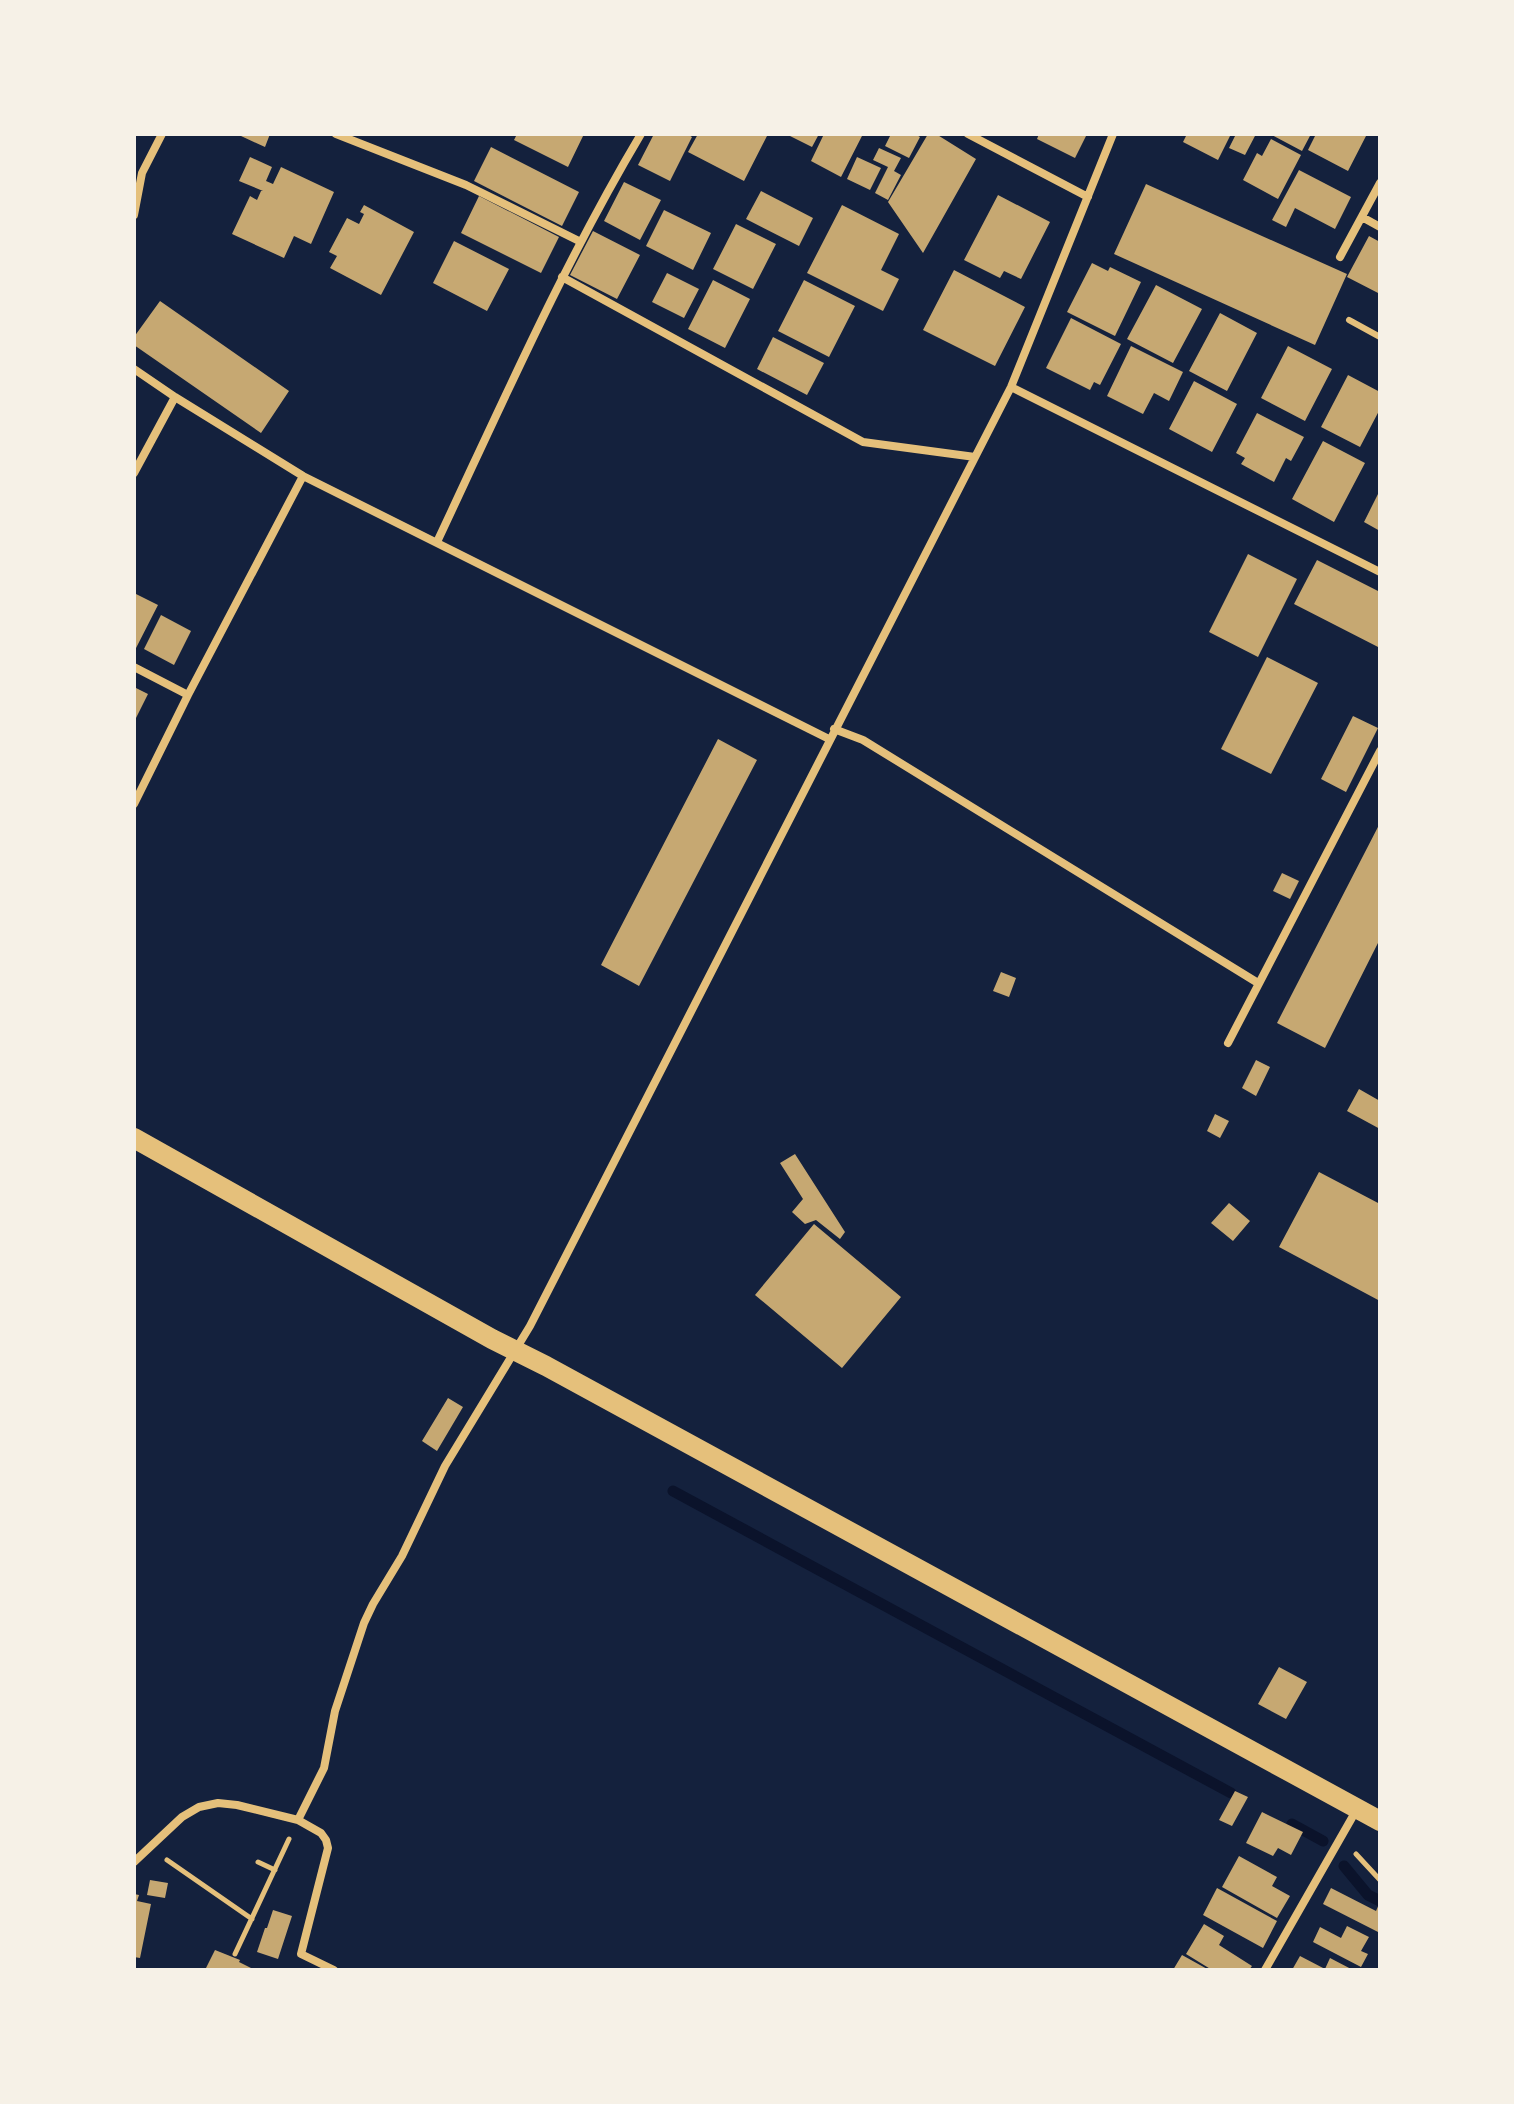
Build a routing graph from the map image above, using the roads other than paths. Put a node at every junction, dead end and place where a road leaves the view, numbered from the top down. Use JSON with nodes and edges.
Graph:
{"nodes":[{"id":1,"x":162,"y":134,"type":"edge"},
{"id":2,"x":336,"y":134,"type":"edge"},
{"id":3,"x":641,"y":134,"type":"edge"},
{"id":4,"x":968,"y":134,"type":"edge"},
{"id":5,"x":1113,"y":134,"type":"edge"},
{"id":6,"x":1380,"y":183,"type":"edge"},
{"id":7,"x":1088,"y":197,"type":"junction"},
{"id":8,"x":134,"y":215,"type":"edge"},
{"id":9,"x":1362,"y":217,"type":"junction"},
{"id":10,"x":1380,"y":227,"type":"edge"},
{"id":11,"x":581,"y":242,"type":"junction"},
{"id":12,"x":1340,"y":257,"type":"dead end"},
{"id":13,"x":562,"y":277,"type":"junction"},
{"id":14,"x":1349,"y":320,"type":"dead end"},
{"id":15,"x":1380,"y":337,"type":"edge"},
{"id":16,"x":134,"y":369,"type":"edge"},
{"id":17,"x":1011,"y":387,"type":"junction"},
{"id":18,"x":175,"y":397,"type":"junction"},
{"id":19,"x":975,"y":457,"type":"junction"},
{"id":20,"x":134,"y":473,"type":"edge"},
{"id":21,"x":303,"y":476,"type":"junction"},
{"id":22,"x":437,"y":542,"type":"junction"},
{"id":23,"x":1380,"y":572,"type":"edge"},
{"id":24,"x":134,"y":667,"type":"edge"},
{"id":25,"x":188,"y":695,"type":"junction"},
{"id":26,"x":834,"y":729,"type":"junction"},
{"id":27,"x":829,"y":739,"type":"junction"},
{"id":28,"x":1380,"y":751,"type":"edge"},
{"id":29,"x":134,"y":804,"type":"edge"},
{"id":30,"x":1258,"y":983,"type":"junction"},
{"id":31,"x":1228,"y":1043,"type":"dead end"},
{"id":32,"x":134,"y":1138,"type":"edge"},
{"id":33,"x":515,"y":1350,"type":"junction"},
{"id":34,"x":1357,"y":1809,"type":"junction"},
{"id":35,"x":298,"y":1820,"type":"junction"},
{"id":36,"x":1380,"y":1821,"type":"edge"},
{"id":37,"x":134,"y":1862,"type":"edge"},
{"id":38,"x":334,"y":1970,"type":"edge"},
{"id":39,"x":1265,"y":1970,"type":"edge"}],
"edges":[{"from":1,"to":8,"type":"street"},
{"from":2,"to":11,"type":"street"},
{"from":3,"to":11,"type":"street"},
{"from":4,"to":7,"type":"street"},
{"from":5,"to":7,"type":"street"},
{"from":6,"to":9,"type":"street"},
{"from":7,"to":17,"type":"street"},
{"from":9,"to":10,"type":"street"},
{"from":9,"to":12,"type":"street"},
{"from":11,"to":13,"type":"street"},
{"from":13,"to":19,"type":"street"},
{"from":13,"to":22,"type":"street"},
{"from":14,"to":15,"type":"lane"},
{"from":16,"to":18,"type":"street"},
{"from":17,"to":19,"type":"street"},
{"from":17,"to":23,"type":"street"},
{"from":18,"to":20,"type":"street"},
{"from":18,"to":21,"type":"street"},
{"from":19,"to":26,"type":"street"},
{"from":21,"to":22,"type":"street"},
{"from":21,"to":25,"type":"street"},
{"from":22,"to":27,"type":"street"},
{"from":24,"to":25,"type":"street"},
{"from":25,"to":29,"type":"street"},
{"from":26,"to":27,"type":"street"},
{"from":26,"to":30,"type":"street"},
{"from":27,"to":33,"type":"street"},
{"from":28,"to":30,"type":"street"},
{"from":30,"to":31,"type":"street"},
{"from":32,"to":33,"type":"main road"},
{"from":33,"to":34,"type":"main road"},
{"from":33,"to":35,"type":"street"},
{"from":34,"to":36,"type":"main road"},
{"from":34,"to":39,"type":"street"},
{"from":35,"to":37,"type":"street"},
{"from":35,"to":38,"type":"street"}]}
